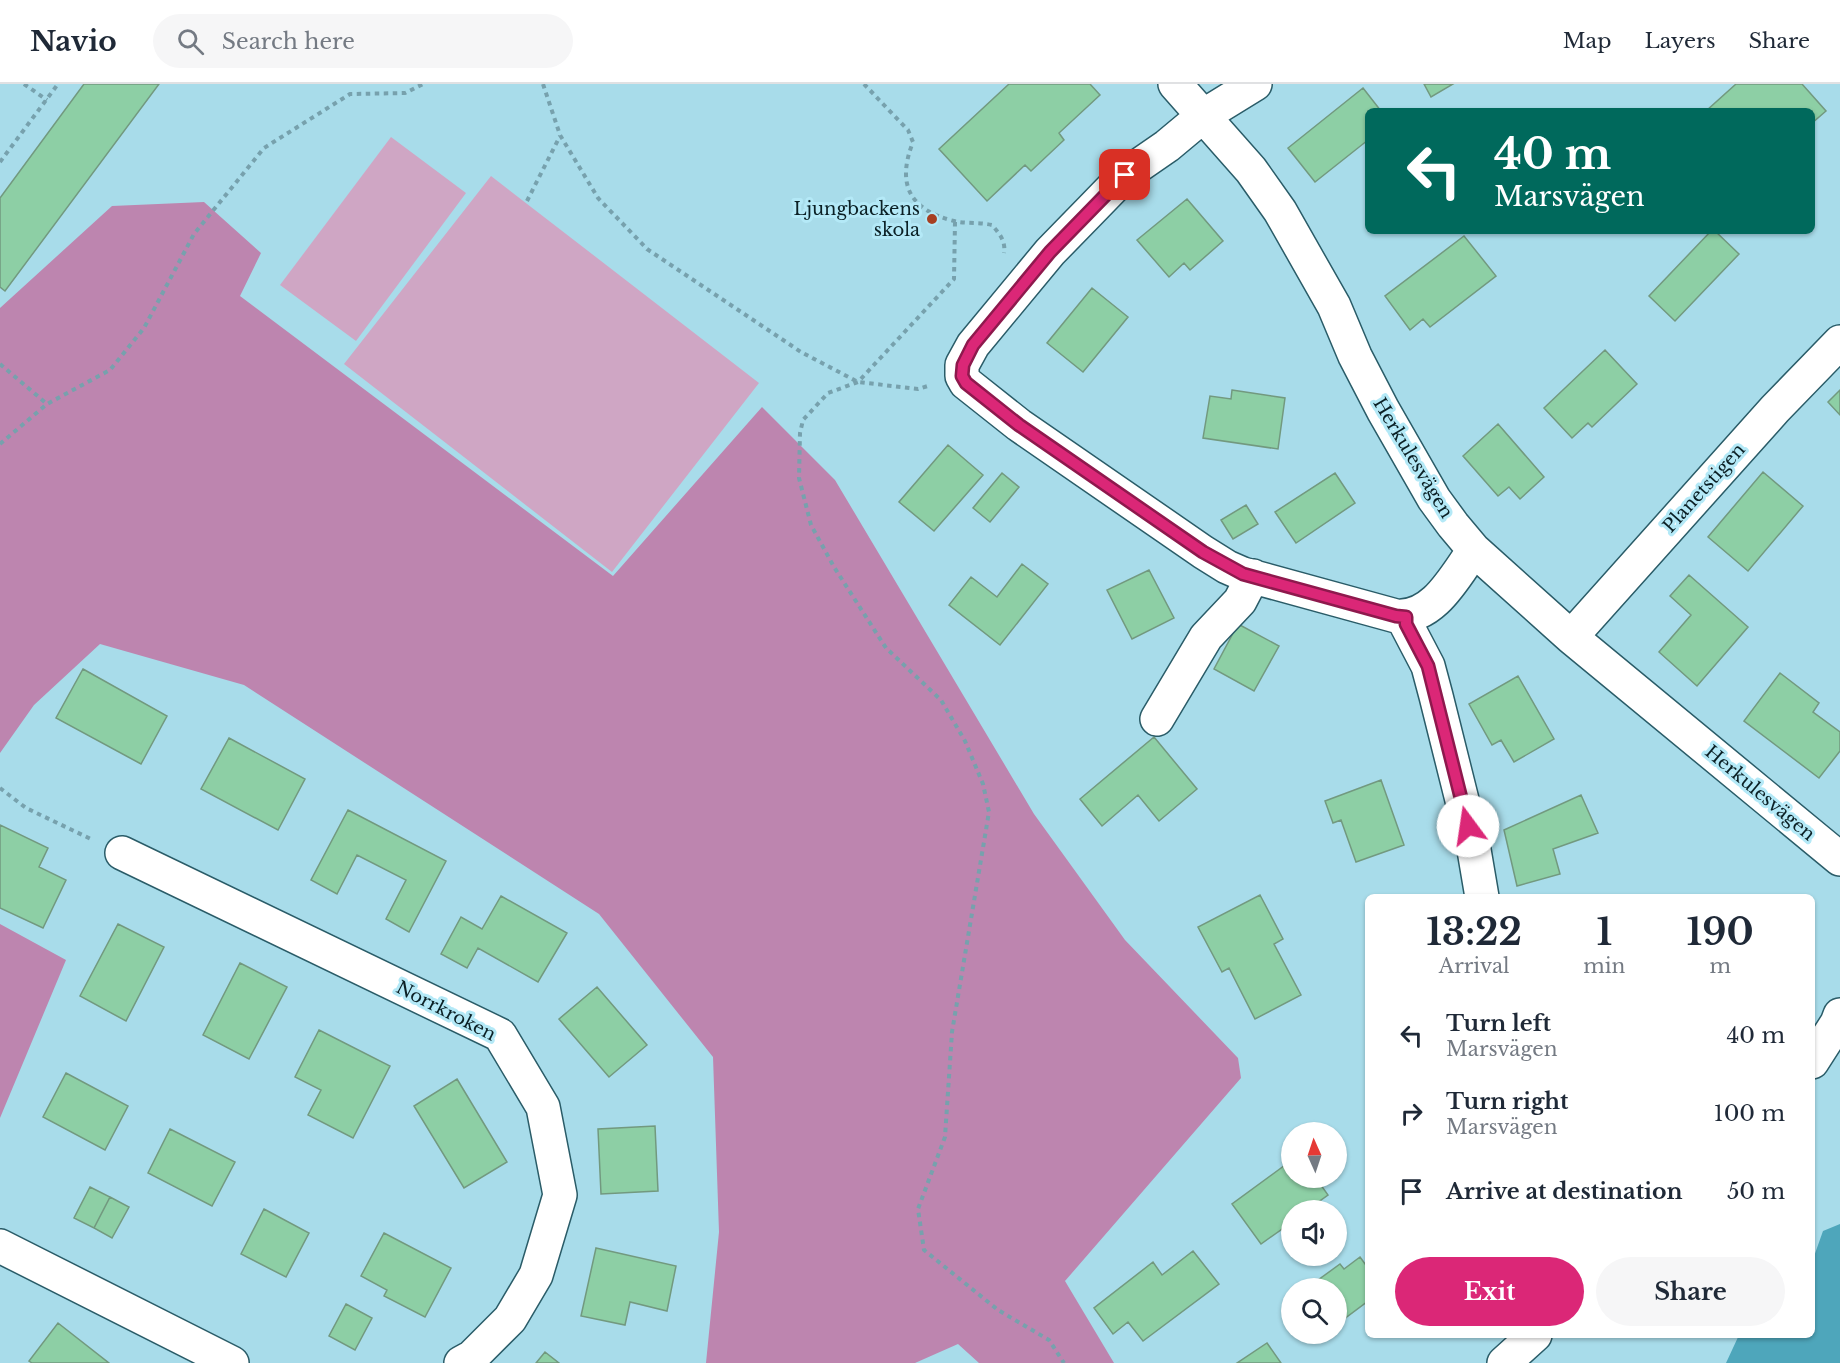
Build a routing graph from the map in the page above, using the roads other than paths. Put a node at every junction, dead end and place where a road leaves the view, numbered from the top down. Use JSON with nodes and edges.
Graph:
{"nodes":[{"id":1,"x":1175,"y":84,"type":"edge"},
{"id":2,"x":1255,"y":84,"type":"edge"},
{"id":3,"x":1203,"y":116,"type":"junction"},
{"id":4,"x":1840,"y":342,"type":"edge"},
{"id":5,"x":1474,"y":550,"type":"junction"},
{"id":6,"x":1253,"y":576,"type":"junction"},
{"id":7,"x":1406,"y":617,"type":"junction"},
{"id":8,"x":1571,"y":637,"type":"junction"},
{"id":9,"x":1157,"y":719,"type":"dead end"},
{"id":10,"x":122,"y":854,"type":"road end"},
{"id":11,"x":1840,"y":859,"type":"edge"},
{"id":12,"x":1481,"y":894,"type":"edge"},
{"id":13,"x":1840,"y":1015,"type":"edge"},
{"id":14,"x":1815,"y":1057,"type":"edge"},
{"id":15,"x":0,"y":1246,"type":"edge"},
{"id":16,"x":1532,"y":1338,"type":"edge"},
{"id":17,"x":232,"y":1363,"type":"edge"},
{"id":18,"x":461,"y":1363,"type":"edge"},
{"id":19,"x":1504,"y":1363,"type":"edge"}],
"edges":[{"from":1,"to":3,"type":"street","name":"Herkulesvägen"},
{"from":2,"to":3,"type":"street"},
{"from":3,"to":5,"type":"street","name":"Herkulesvägen"},
{"from":3,"to":6,"type":"street"},
{"from":4,"to":8,"type":"street","name":"Planetstigen"},
{"from":5,"to":7,"type":"street"},
{"from":5,"to":8,"type":"street","name":"Herkulesvägen"},
{"from":6,"to":7,"type":"street"},
{"from":6,"to":9,"type":"street"},
{"from":7,"to":12,"type":"street"},
{"from":8,"to":11,"type":"street","name":"Herkulesvägen"},
{"from":10,"to":18,"type":"street","name":"Norrkroken"},
{"from":13,"to":14,"type":"street"},
{"from":15,"to":17,"type":"street"},
{"from":16,"to":19,"type":"street"}]}
